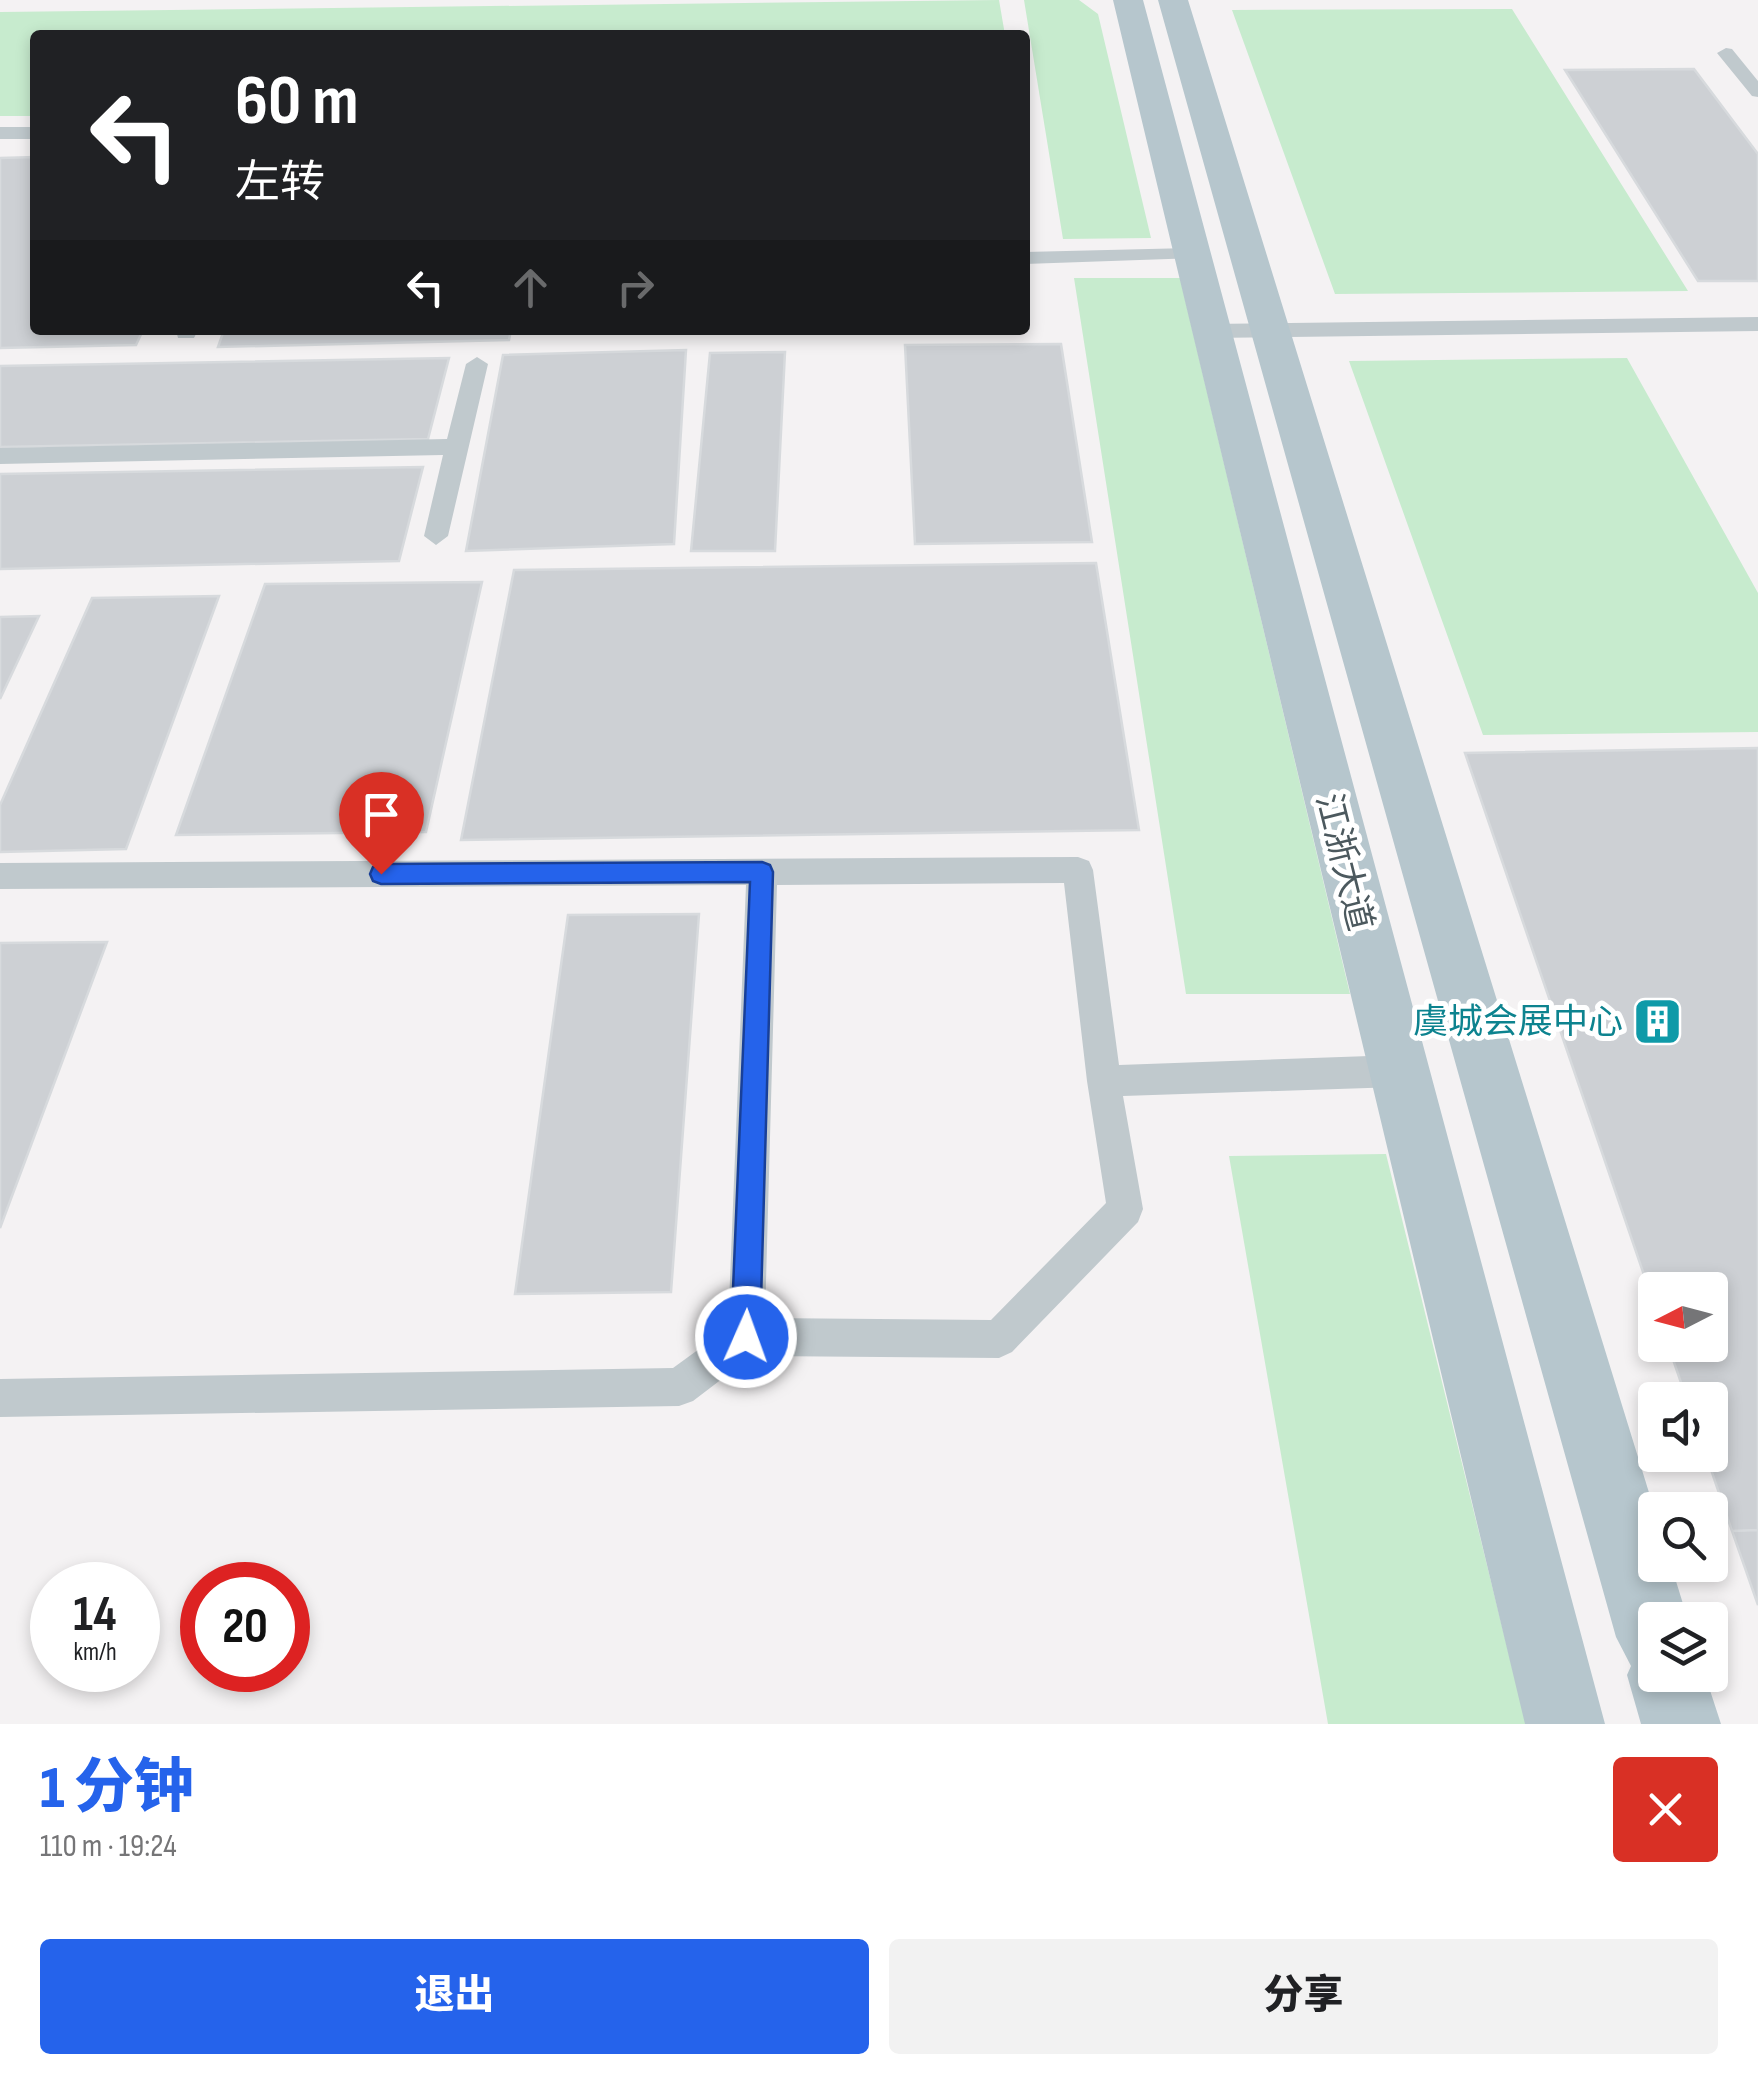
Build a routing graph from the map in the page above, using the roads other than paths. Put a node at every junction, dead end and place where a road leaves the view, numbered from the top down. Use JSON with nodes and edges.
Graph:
{"nodes":[{"id":1,"x":1128,"y":0,"type":"edge"},
{"id":2,"x":1173,"y":0,"type":"edge"},
{"id":3,"x":1726,"y":53,"type":"dead end"},
{"id":4,"x":1758,"y":92,"type":"edge"},
{"id":5,"x":30,"y":133,"type":"edge"},
{"id":6,"x":0,"y":134,"type":"edge"},
{"id":7,"x":1190,"y":254,"type":"junction"},
{"id":8,"x":1030,"y":258,"type":"edge"},
{"id":9,"x":1758,"y":324,"type":"edge"},
{"id":10,"x":1270,"y":330,"type":"junction"},
{"id":11,"x":1209,"y":331,"type":"junction"},
{"id":12,"x":477,"y":364,"type":"dead end"},
{"id":13,"x":457,"y":447,"type":"junction"},
{"id":14,"x":0,"y":456,"type":"edge"},
{"id":15,"x":436,"y":536,"type":"dead end"},
{"id":16,"x":762,"y":872,"type":"junction"},
{"id":17,"x":0,"y":876,"type":"edge"},
{"id":18,"x":1398,"y":1071,"type":"junction"},
{"id":19,"x":1104,"y":1080,"type":"junction"},
{"id":20,"x":746,"y":1337,"type":"junction"},
{"id":21,"x":0,"y":1398,"type":"edge"},
{"id":22,"x":1645,"y":1602,"type":"edge"},
{"id":23,"x":1671,"y":1692,"type":"edge"},
{"id":24,"x":1565,"y":1724,"type":"edge"},
{"id":25,"x":1680,"y":1724,"type":"edge"}],
"edges":[{"from":1,"to":7,"type":"main road","name":"江浙大道"},
{"from":2,"to":10,"type":"main road"},
{"from":3,"to":4,"type":"lane"},
{"from":5,"to":6,"type":"lane"},
{"from":7,"to":8,"type":"lane"},
{"from":7,"to":11,"type":"main road","name":"江浙大道"},
{"from":9,"to":10,"type":"lane"},
{"from":10,"to":11,"type":"lane"},
{"from":10,"to":22,"type":"main road"},
{"from":11,"to":18,"type":"main road","name":"江浙大道"},
{"from":12,"to":13,"type":"lane"},
{"from":13,"to":14,"type":"lane"},
{"from":13,"to":15,"type":"lane"},
{"from":16,"to":17,"type":"lane"},
{"from":16,"to":19,"type":"lane"},
{"from":16,"to":20,"type":"lane"},
{"from":18,"to":19,"type":"lane"},
{"from":18,"to":24,"type":"main road","name":"江浙大道"},
{"from":19,"to":20,"type":"lane"},
{"from":20,"to":21,"type":"lane"},
{"from":23,"to":25,"type":"main road"}]}
